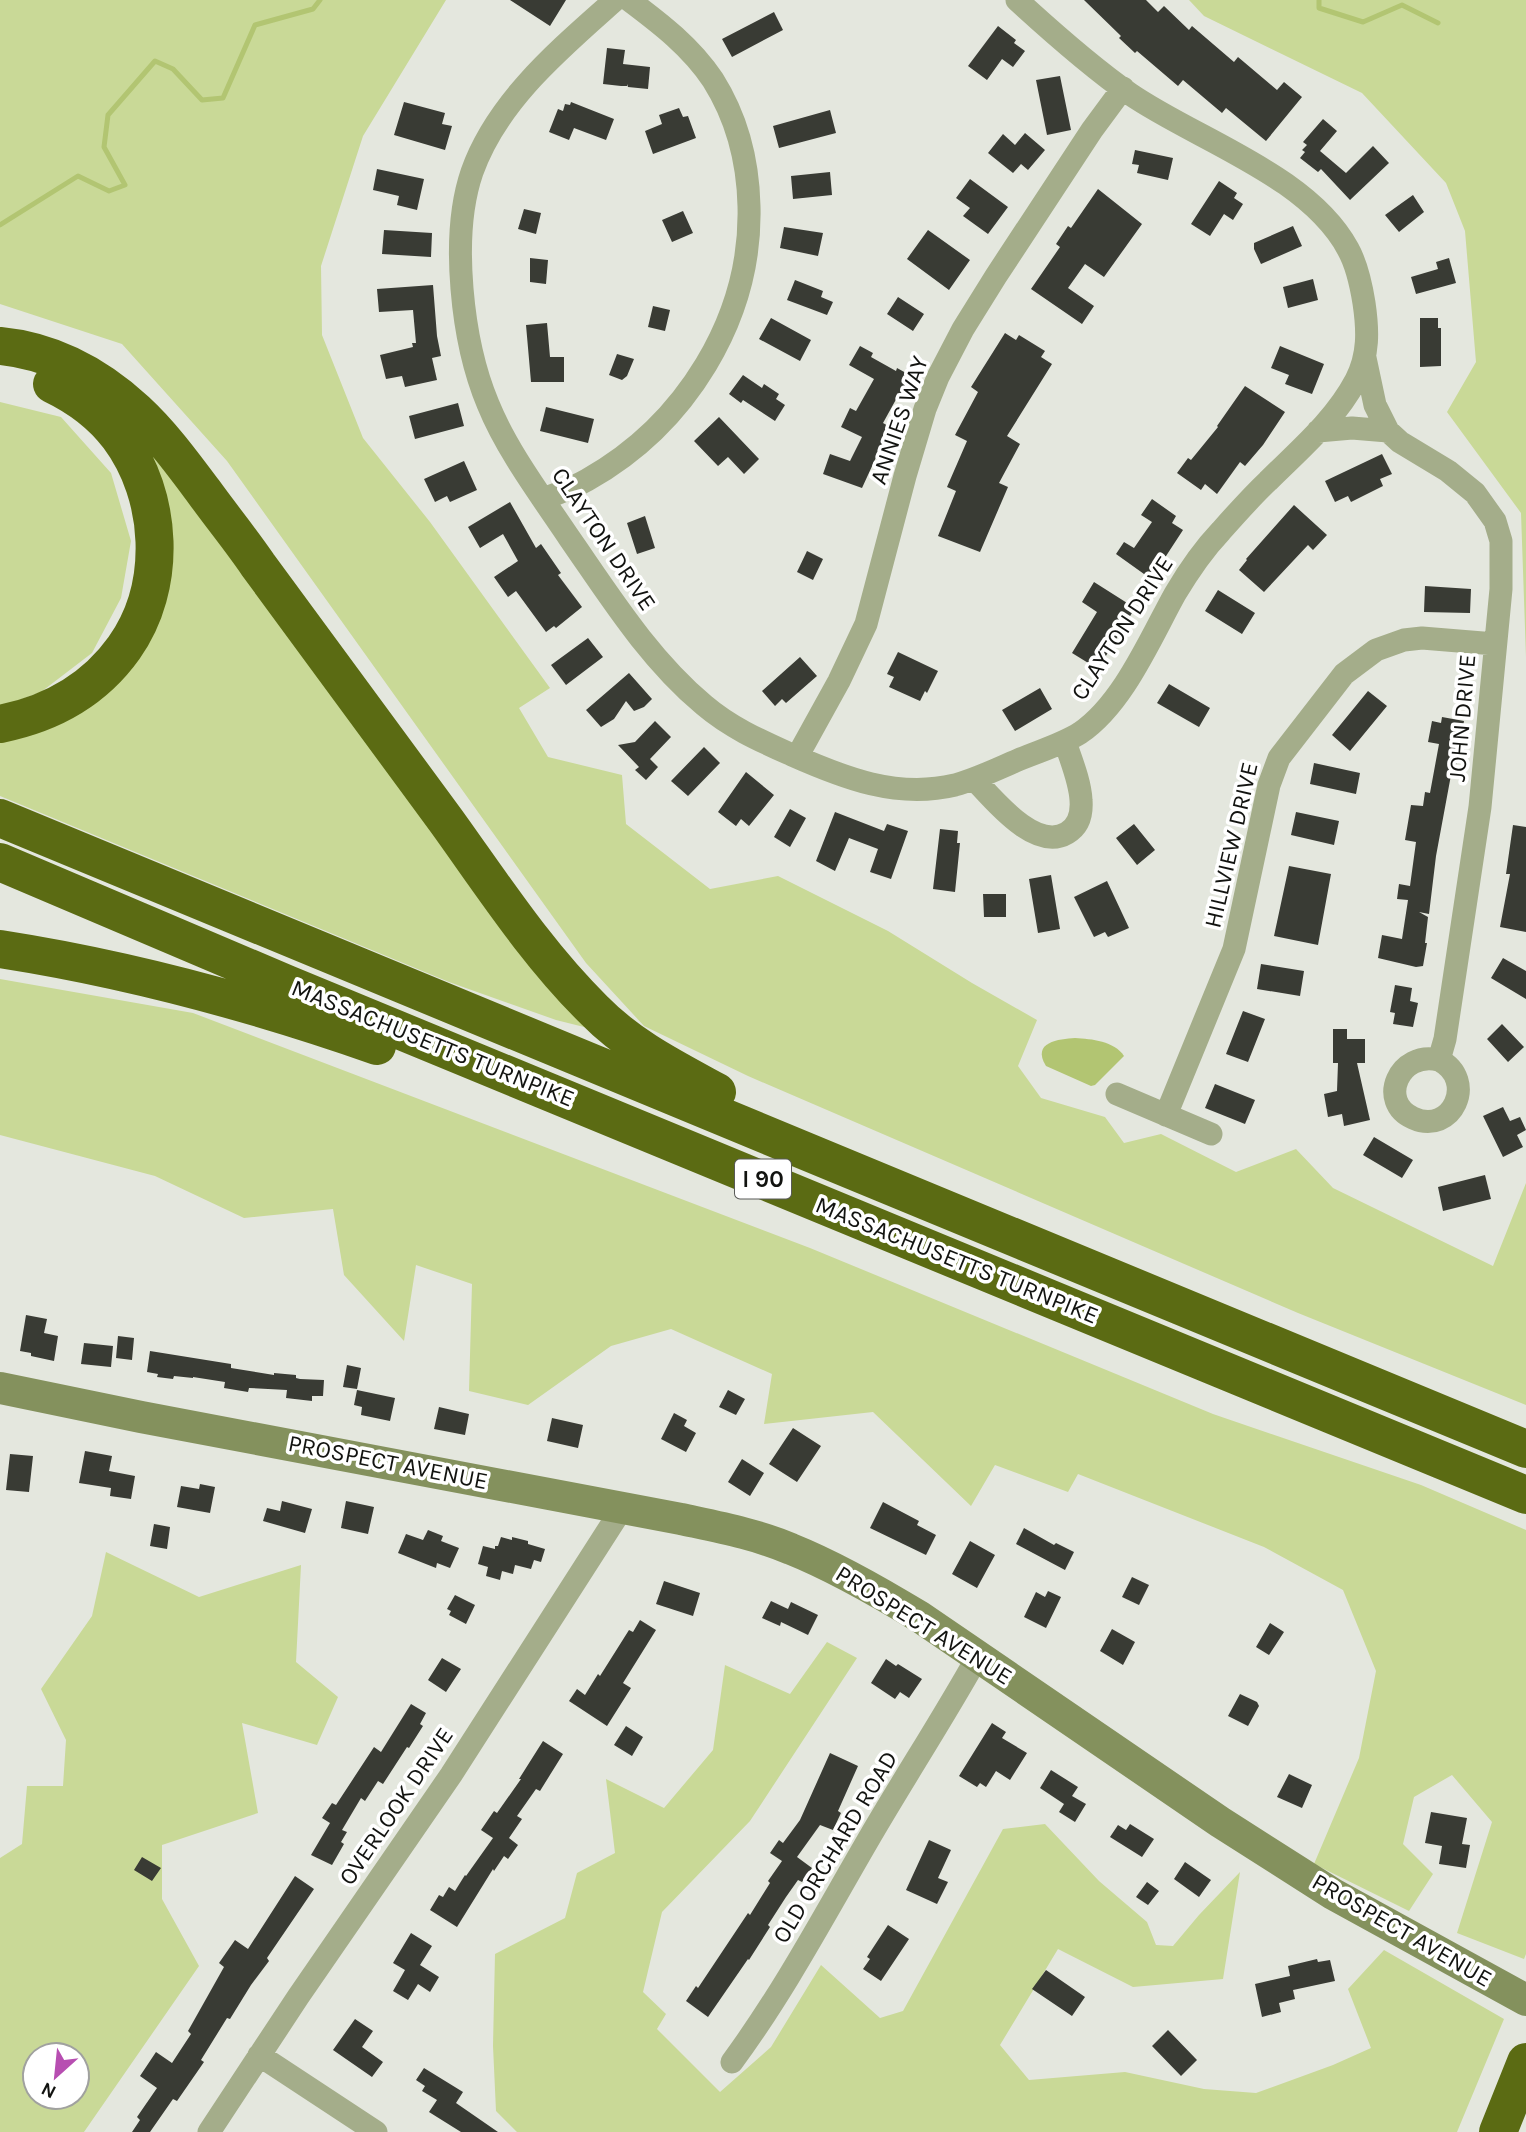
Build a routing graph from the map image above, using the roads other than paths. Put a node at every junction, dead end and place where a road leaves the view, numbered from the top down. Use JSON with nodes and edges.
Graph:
{"nodes":[{"id":1,"x":615,"y":0,"type":"edge"},
{"id":2,"x":629,"y":0,"type":"edge"},
{"id":3,"x":1017,"y":0,"type":"edge"},
{"id":4,"x":1123,"y":88,"type":"junction"},
{"id":5,"x":0,"y":346,"type":"edge"},
{"id":6,"x":1365,"y":358,"type":"junction"},
{"id":7,"x":0,"y":369,"type":"edge"},
{"id":8,"x":1388,"y":430,"type":"junction"},
{"id":9,"x":1318,"y":431,"type":"junction"},
{"id":10,"x":544,"y":499,"type":"junction"},
{"id":11,"x":1495,"y":644,"type":"junction"},
{"id":12,"x":0,"y":724,"type":"edge"},
{"id":13,"x":1065,"y":741,"type":"junction"},
{"id":14,"x":797,"y":757,"type":"junction"},
{"id":15,"x":974,"y":779,"type":"junction"},
{"id":16,"x":0,"y":818,"type":"edge"},
{"id":17,"x":0,"y":862,"type":"edge"},
{"id":18,"x":0,"y":950,"type":"edge"},
{"id":19,"x":1438,"y":1060,"type":"dead end"},
{"id":20,"x":1117,"y":1094,"type":"dead end"},
{"id":21,"x":1166,"y":1115,"type":"junction"},
{"id":22,"x":1211,"y":1133,"type":"dead end"},
{"id":23,"x":923,"y":1200,"type":"junction"},
{"id":24,"x":0,"y":1388,"type":"edge"},
{"id":25,"x":1287,"y":1396,"type":"junction"},
{"id":26,"x":1526,"y":1449,"type":"edge"},
{"id":27,"x":1526,"y":1495,"type":"edge"},
{"id":28,"x":623,"y":1507,"type":"junction"},
{"id":29,"x":978,"y":1656,"type":"junction"},
{"id":30,"x":1526,"y":2000,"type":"edge"},
{"id":31,"x":259,"y":2055,"type":"junction"},
{"id":32,"x":732,"y":2062,"type":"dead end"},
{"id":33,"x":1525,"y":2065,"type":"edge"},
{"id":34,"x":209,"y":2132,"type":"edge"},
{"id":35,"x":376,"y":2132,"type":"edge"},
{"id":36,"x":1498,"y":2132,"type":"edge"}],
"edges":[{"from":1,"to":10,"type":"street","name":"CLAYTON DRIVE"},
{"from":2,"to":10,"type":"street"},
{"from":3,"to":4,"type":"street","name":"CLAYTON DRIVE"},
{"from":4,"to":6,"type":"street","name":"CLAYTON DRIVE"},
{"from":4,"to":14,"type":"street","name":"ANNIES WAY"},
{"from":5,"to":23,"type":"highway"},
{"from":6,"to":8,"type":"street","name":"JOHN DRIVE"},
{"from":6,"to":9,"type":"street","name":"CLAYTON DRIVE"},
{"from":7,"to":12,"type":"highway"},
{"from":8,"to":9,"type":"street"},
{"from":8,"to":11,"type":"street","name":"JOHN DRIVE"},
{"from":9,"to":13,"type":"street","name":"CLAYTON DRIVE"},
{"from":10,"to":14,"type":"street","name":"CLAYTON DRIVE"},
{"from":11,"to":19,"type":"street","name":"JOHN DRIVE"},
{"from":11,"to":21,"type":"street","name":"HILLVIEW DRIVE"},
{"from":13,"to":15,"type":"street","name":"CLAYTON DRIVE"},
{"from":13,"to":15,"type":"street"},
{"from":14,"to":15,"type":"street","name":"CLAYTON DRIVE"},
{"from":16,"to":23,"type":"highway","name":"MASSACHUSETTS TURNPIKE","number":"I 90"},
{"from":17,"to":25,"type":"highway","name":"MASSACHUSETTS TURNPIKE","number":"I 90"},
{"from":18,"to":25,"type":"highway"},
{"from":20,"to":21,"type":"street"},
{"from":21,"to":22,"type":"street"},
{"from":23,"to":26,"type":"highway","name":"MASSACHUSETTS TURNPIKE","number":"I 90"},
{"from":24,"to":28,"type":"street","name":"PROSPECT AVENUE"},
{"from":25,"to":27,"type":"highway","name":"MASSACHUSETTS TURNPIKE","number":"I 90"},
{"from":28,"to":29,"type":"street","name":"PROSPECT AVENUE"},
{"from":28,"to":31,"type":"street","name":"OVERLOOK DRIVE"},
{"from":29,"to":30,"type":"street","name":"PROSPECT AVENUE"},
{"from":29,"to":32,"type":"street","name":"OLD ORCHARD ROAD"},
{"from":31,"to":34,"type":"street","name":"OVERLOOK DRIVE"},
{"from":31,"to":35,"type":"street"},
{"from":33,"to":36,"type":"highway"}]}
